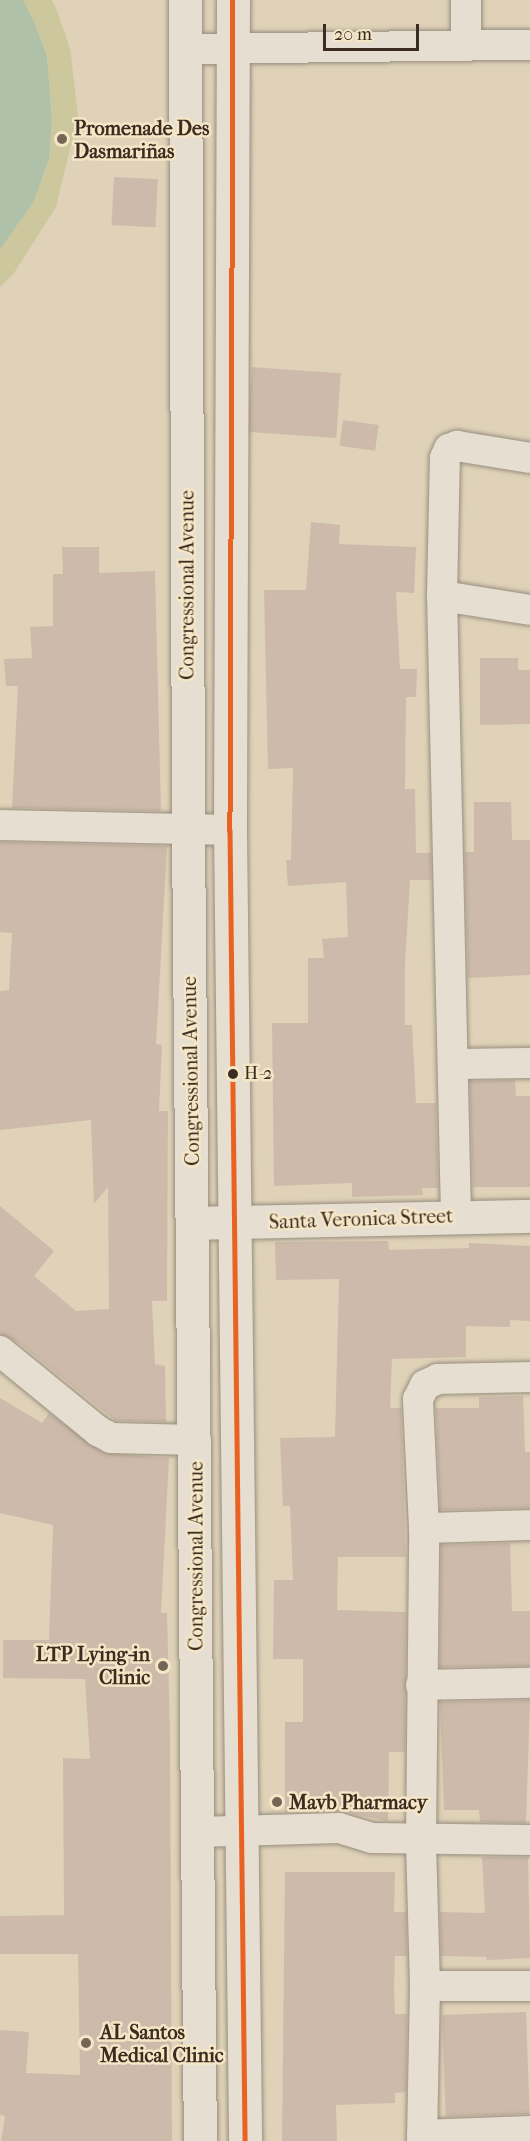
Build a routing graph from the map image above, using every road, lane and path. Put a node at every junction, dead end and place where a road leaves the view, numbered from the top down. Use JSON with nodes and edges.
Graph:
{"nodes":[{"id":1,"x":185,"y":0,"type":"edge"},
{"id":2,"x":233,"y":0,"type":"edge"},
{"id":3,"x":466,"y":0,"type":"edge"},
{"id":4,"x":530,"y":45,"type":"edge"},
{"id":5,"x":466,"y":46,"type":"junction"},
{"id":6,"x":186,"y":49,"type":"junction"},
{"id":7,"x":234,"y":50,"type":"junction"},
{"id":8,"x":530,"y":458,"type":"edge"},
{"id":9,"x":442,"y":596,"type":"junction"},
{"id":10,"x":530,"y":610,"type":"edge"},
{"id":11,"x":0,"y":825,"type":"edge"},
{"id":12,"x":230,"y":830,"type":"junction"},
{"id":13,"x":188,"y":831,"type":"junction"},
{"id":14,"x":530,"y":1063,"type":"edge"},
{"id":15,"x":454,"y":1064,"type":"junction"},
{"id":16,"x":456,"y":1216,"type":"junction"},
{"id":17,"x":530,"y":1216,"type":"edge"},
{"id":18,"x":192,"y":1223,"type":"junction"},
{"id":19,"x":236,"y":1223,"type":"junction"},
{"id":20,"x":0,"y":1351,"type":"edge"},
{"id":21,"x":530,"y":1377,"type":"edge"},
{"id":22,"x":196,"y":1440,"type":"junction"},
{"id":23,"x":530,"y":1525,"type":"edge"},
{"id":24,"x":424,"y":1528,"type":"junction"},
{"id":25,"x":530,"y":1683,"type":"edge"},
{"id":26,"x":421,"y":1685,"type":"junction"},
{"id":27,"x":421,"y":1840,"type":"junction"},
{"id":28,"x":530,"y":1840,"type":"edge"},
{"id":29,"x":241,"y":1841,"type":"junction"},
{"id":30,"x":196,"y":1842,"type":"junction"},
{"id":31,"x":426,"y":1986,"type":"junction"},
{"id":32,"x":530,"y":1986,"type":"edge"},
{"id":33,"x":530,"y":2131,"type":"edge"},
{"id":34,"x":422,"y":2138,"type":"edge"},
{"id":35,"x":200,"y":2141,"type":"edge"},
{"id":36,"x":245,"y":2141,"type":"edge"}],
"edges":[{"from":1,"to":6,"type":"main road","name":"Congressional Avenue"},
{"from":2,"to":7,"type":"main road"},
{"from":3,"to":5,"type":"street"},
{"from":4,"to":5,"type":"street"},
{"from":5,"to":7,"type":"street"},
{"from":6,"to":7,"type":"street"},
{"from":6,"to":13,"type":"main road","name":"Congressional Avenue"},
{"from":7,"to":12,"type":"main road"},
{"from":8,"to":9,"type":"street"},
{"from":9,"to":10,"type":"street"},
{"from":9,"to":15,"type":"street"},
{"from":11,"to":13,"type":"street"},
{"from":12,"to":13,"type":"street"},
{"from":12,"to":19,"type":"main road"},
{"from":13,"to":18,"type":"main road","name":"Congressional Avenue"},
{"from":14,"to":15,"type":"street"},
{"from":15,"to":16,"type":"street"},
{"from":16,"to":17,"type":"main road","name":"Santa Veronica Street"},
{"from":16,"to":19,"type":"main road","name":"Santa Veronica Street"},
{"from":18,"to":19,"type":"main road","name":"Santa Veronica Street"},
{"from":18,"to":22,"type":"main road","name":"Congressional Avenue"},
{"from":19,"to":29,"type":"main road"},
{"from":20,"to":22,"type":"street"},
{"from":21,"to":24,"type":"street"},
{"from":22,"to":30,"type":"main road","name":"Congressional Avenue"},
{"from":23,"to":24,"type":"street"},
{"from":24,"to":26,"type":"street"},
{"from":25,"to":26,"type":"street"},
{"from":26,"to":27,"type":"street"},
{"from":27,"to":28,"type":"street"},
{"from":27,"to":29,"type":"street"},
{"from":27,"to":31,"type":"street"},
{"from":29,"to":30,"type":"street"},
{"from":29,"to":36,"type":"main road"},
{"from":30,"to":35,"type":"main road","name":"Congressional Avenue"},
{"from":31,"to":32,"type":"street"},
{"from":31,"to":34,"type":"street"},
{"from":33,"to":34,"type":"street"}]}
